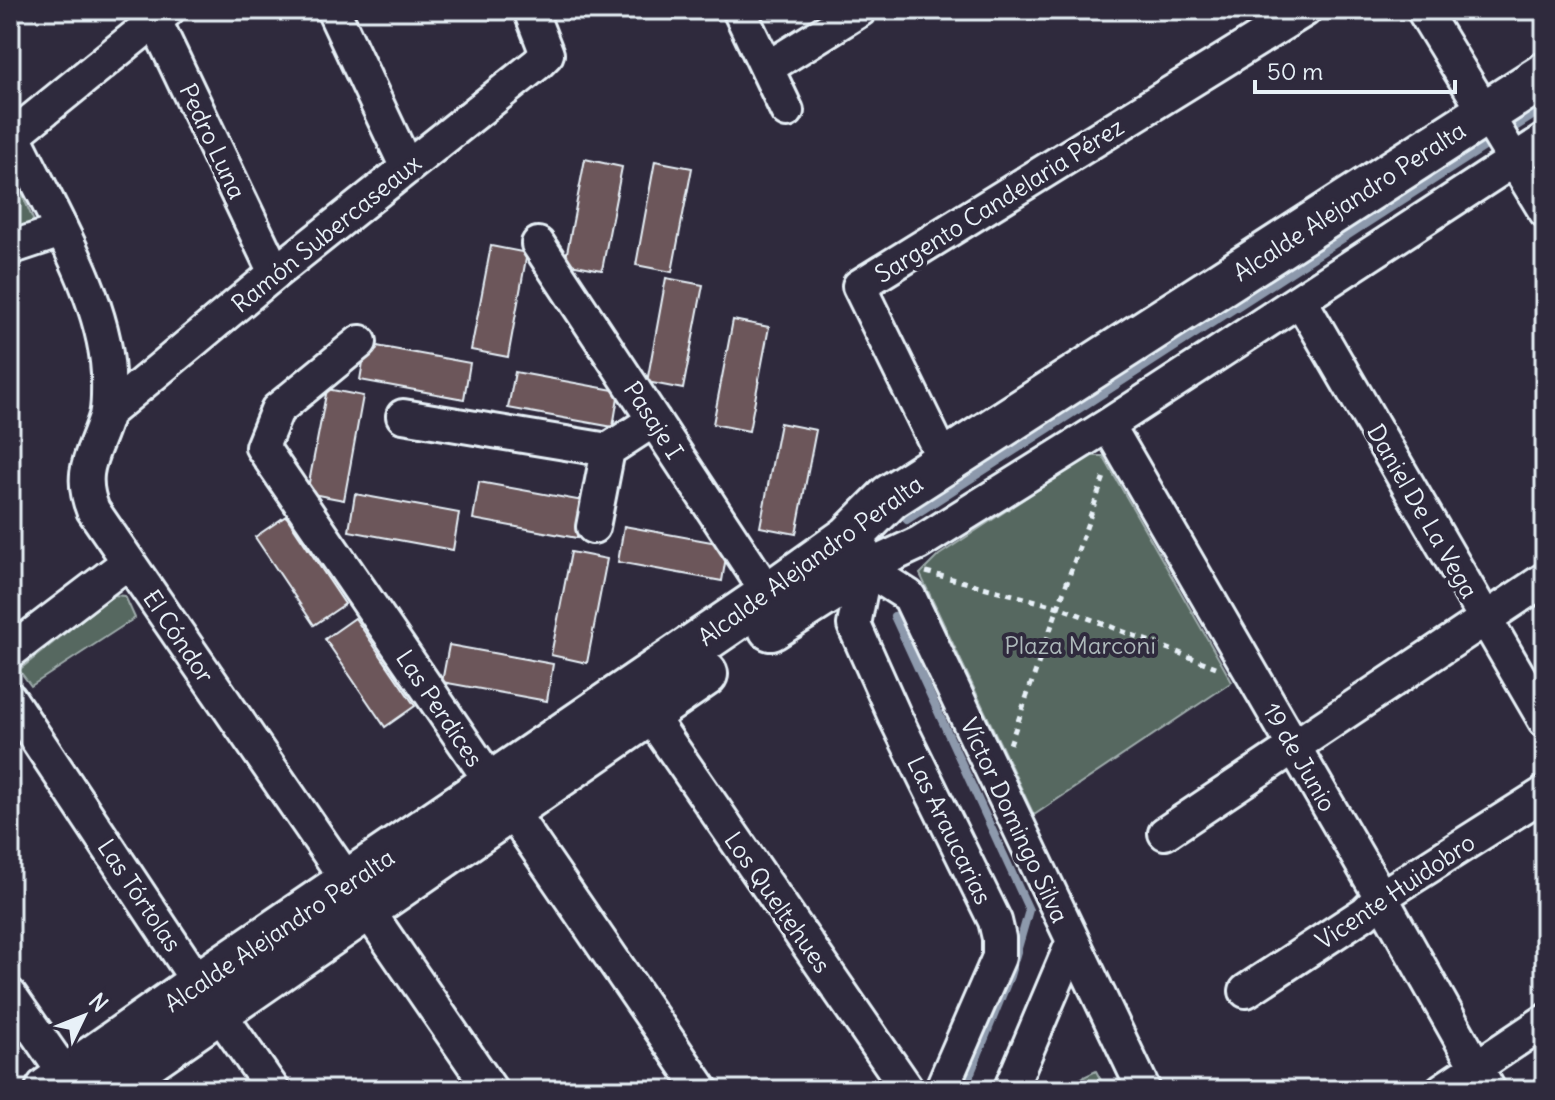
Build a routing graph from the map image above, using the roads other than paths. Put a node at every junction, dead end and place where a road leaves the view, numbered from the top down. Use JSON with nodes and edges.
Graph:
{"nodes":[{"id":1,"x":333,"y":10,"type":"edge"},
{"id":2,"x":530,"y":10,"type":"edge"},
{"id":3,"x":739,"y":10,"type":"edge"},
{"id":4,"x":860,"y":10,"type":"edge"},
{"id":5,"x":1305,"y":10,"type":"edge"},
{"id":6,"x":1423,"y":10,"type":"edge"},
{"id":7,"x":158,"y":13,"type":"edge"},
{"id":8,"x":767,"y":68,"type":"junction"},
{"id":9,"x":1545,"y":75,"type":"edge"},
{"id":10,"x":787,"y":111,"type":"dead end"},
{"id":11,"x":1485,"y":114,"type":"junction"},
{"id":12,"x":12,"y":136,"type":"edge"},
{"id":13,"x":1545,"y":140,"type":"edge"},
{"id":14,"x":1515,"y":160,"type":"junction"},
{"id":15,"x":407,"y":168,"type":"junction"},
{"id":16,"x":1545,"y":211,"type":"edge"},
{"id":17,"x":61,"y":231,"type":"junction"},
{"id":18,"x":538,"y":244,"type":"dead end"},
{"id":19,"x":10,"y":248,"type":"edge"},
{"id":20,"x":275,"y":273,"type":"junction"},
{"id":21,"x":1301,"y":301,"type":"junction"},
{"id":22,"x":360,"y":342,"type":"dead end"},
{"id":23,"x":107,"y":413,"type":"junction"},
{"id":24,"x":403,"y":416,"type":"dead end"},
{"id":25,"x":654,"y":420,"type":"junction"},
{"id":26,"x":1108,"y":425,"type":"junction"},
{"id":27,"x":608,"y":450,"type":"junction"},
{"id":28,"x":945,"y":462,"type":"junction"},
{"id":29,"x":593,"y":527,"type":"dead end"},
{"id":30,"x":857,"y":553,"type":"junction"},
{"id":31,"x":128,"y":562,"type":"junction"},
{"id":32,"x":1545,"y":579,"type":"edge"},
{"id":33,"x":769,"y":595,"type":"junction"},
{"id":34,"x":1485,"y":618,"type":"junction"},
{"id":35,"x":10,"y":652,"type":"edge"},
{"id":36,"x":10,"y":699,"type":"edge"},
{"id":37,"x":649,"y":714,"type":"junction"},
{"id":38,"x":1545,"y":721,"type":"edge"},
{"id":39,"x":1294,"y":746,"type":"junction"},
{"id":40,"x":1545,"y":793,"type":"edge"},
{"id":41,"x":500,"y":798,"type":"junction"},
{"id":42,"x":1165,"y":833,"type":"dead end"},
{"id":43,"x":358,"y":896,"type":"junction"},
{"id":44,"x":1381,"y":897,"type":"junction"},
{"id":45,"x":1073,"y":941,"type":"junction"},
{"id":46,"x":1246,"y":991,"type":"dead end"},
{"id":47,"x":10,"y":995,"type":"edge"},
{"id":48,"x":208,"y":998,"type":"junction"},
{"id":49,"x":1545,"y":1021,"type":"edge"},
{"id":50,"x":1483,"y":1079,"type":"edge"},
{"id":51,"x":74,"y":1087,"type":"edge"},
{"id":52,"x":273,"y":1090,"type":"edge"},
{"id":53,"x":491,"y":1090,"type":"edge"},
{"id":54,"x":702,"y":1090,"type":"edge"},
{"id":55,"x":908,"y":1090,"type":"edge"},
{"id":56,"x":941,"y":1090,"type":"edge"},
{"id":57,"x":1010,"y":1090,"type":"edge"},
{"id":58,"x":1144,"y":1090,"type":"edge"},
{"id":59,"x":1442,"y":1090,"type":"edge"}],
"edges":[{"from":1,"to":15,"type":"street"},
{"from":2,"to":15,"type":"street","name":"Ramón Subercaseaux"},
{"from":3,"to":8,"type":"street"},
{"from":4,"to":8,"type":"street"},
{"from":5,"to":28,"type":"street","name":"Sargento Candelaria Pérez"},
{"from":6,"to":11,"type":"street"},
{"from":7,"to":12,"type":"street"},
{"from":7,"to":20,"type":"street","name":"Pedro Luna"},
{"from":8,"to":10,"type":"street"},
{"from":9,"to":11,"type":"main road","name":"Alcalde Alejandro Peralta"},
{"from":11,"to":14,"type":"street"},
{"from":11,"to":28,"type":"main road","name":"Alcalde Alejandro Peralta"},
{"from":12,"to":17,"type":"street","name":"El Cóndor"},
{"from":13,"to":14,"type":"street","name":"Alcalde Alejandro Peralta"},
{"from":14,"to":16,"type":"street"},
{"from":14,"to":21,"type":"street","name":"Alcalde Alejandro Peralta"},
{"from":15,"to":20,"type":"street","name":"Ramón Subercaseaux"},
{"from":17,"to":19,"type":"street"},
{"from":17,"to":23,"type":"street","name":"El Cóndor"},
{"from":18,"to":25,"type":"street","name":"Pasaje I"},
{"from":20,"to":23,"type":"street","name":"Ramón Subercaseaux"},
{"from":21,"to":26,"type":"street","name":"Alcalde Alejandro Peralta"},
{"from":21,"to":34,"type":"street","name":"Daniel De La Vega"},
{"from":22,"to":41,"type":"street","name":"Las Perdices"},
{"from":23,"to":31,"type":"street","name":"El Cóndor"},
{"from":24,"to":27,"type":"street"},
{"from":25,"to":27,"type":"street"},
{"from":25,"to":33,"type":"street","name":"Pasaje I"},
{"from":26,"to":30,"type":"street","name":"Alcalde Alejandro Peralta"},
{"from":26,"to":39,"type":"street","name":"19 de Junio"},
{"from":27,"to":29,"type":"street"},
{"from":28,"to":30,"type":"main road","name":"Alcalde Alejandro Peralta"},
{"from":30,"to":33,"type":"main road","name":"Alcalde Alejandro Peralta"},
{"from":30,"to":37,"type":"main road","name":"Alcalde Alejandro Peralta"},
{"from":30,"to":45,"type":"street","name":"Víctor Domingo Silva"},
{"from":30,"to":56,"type":"street","name":"Las Araucarias"},
{"from":31,"to":35,"type":"street"},
{"from":31,"to":43,"type":"street","name":"El Cóndor"},
{"from":32,"to":34,"type":"street"},
{"from":33,"to":41,"type":"main road","name":"Alcalde Alejandro Peralta"},
{"from":34,"to":38,"type":"street","name":"Daniel De La Vega"},
{"from":34,"to":39,"type":"street"},
{"from":36,"to":48,"type":"street","name":"Las Tórtolas"},
{"from":37,"to":41,"type":"main road","name":"Alcalde Alejandro Peralta"},
{"from":37,"to":55,"type":"street","name":"Los Queltehues"},
{"from":39,"to":42,"type":"street"},
{"from":39,"to":44,"type":"street","name":"19 de Junio"},
{"from":40,"to":44,"type":"street","name":"Vicente Huidobro"},
{"from":41,"to":43,"type":"main road","name":"Alcalde Alejandro Peralta"},
{"from":41,"to":54,"type":"street","name":"Las Perdices"},
{"from":43,"to":48,"type":"main road","name":"Alcalde Alejandro Peralta"},
{"from":43,"to":53,"type":"street","name":"El Cóndor"},
{"from":44,"to":46,"type":"street","name":"Vicente Huidobro"},
{"from":44,"to":50,"type":"street","name":"19 de Junio"},
{"from":45,"to":57,"type":"street"},
{"from":45,"to":58,"type":"street","name":"Víctor Domingo Silva"},
{"from":47,"to":51,"type":"street"},
{"from":48,"to":51,"type":"main road","name":"Alcalde Alejandro Peralta"},
{"from":48,"to":52,"type":"street","name":"Las Tórtolas"},
{"from":49,"to":50,"type":"street"},
{"from":50,"to":59,"type":"street"}]}
